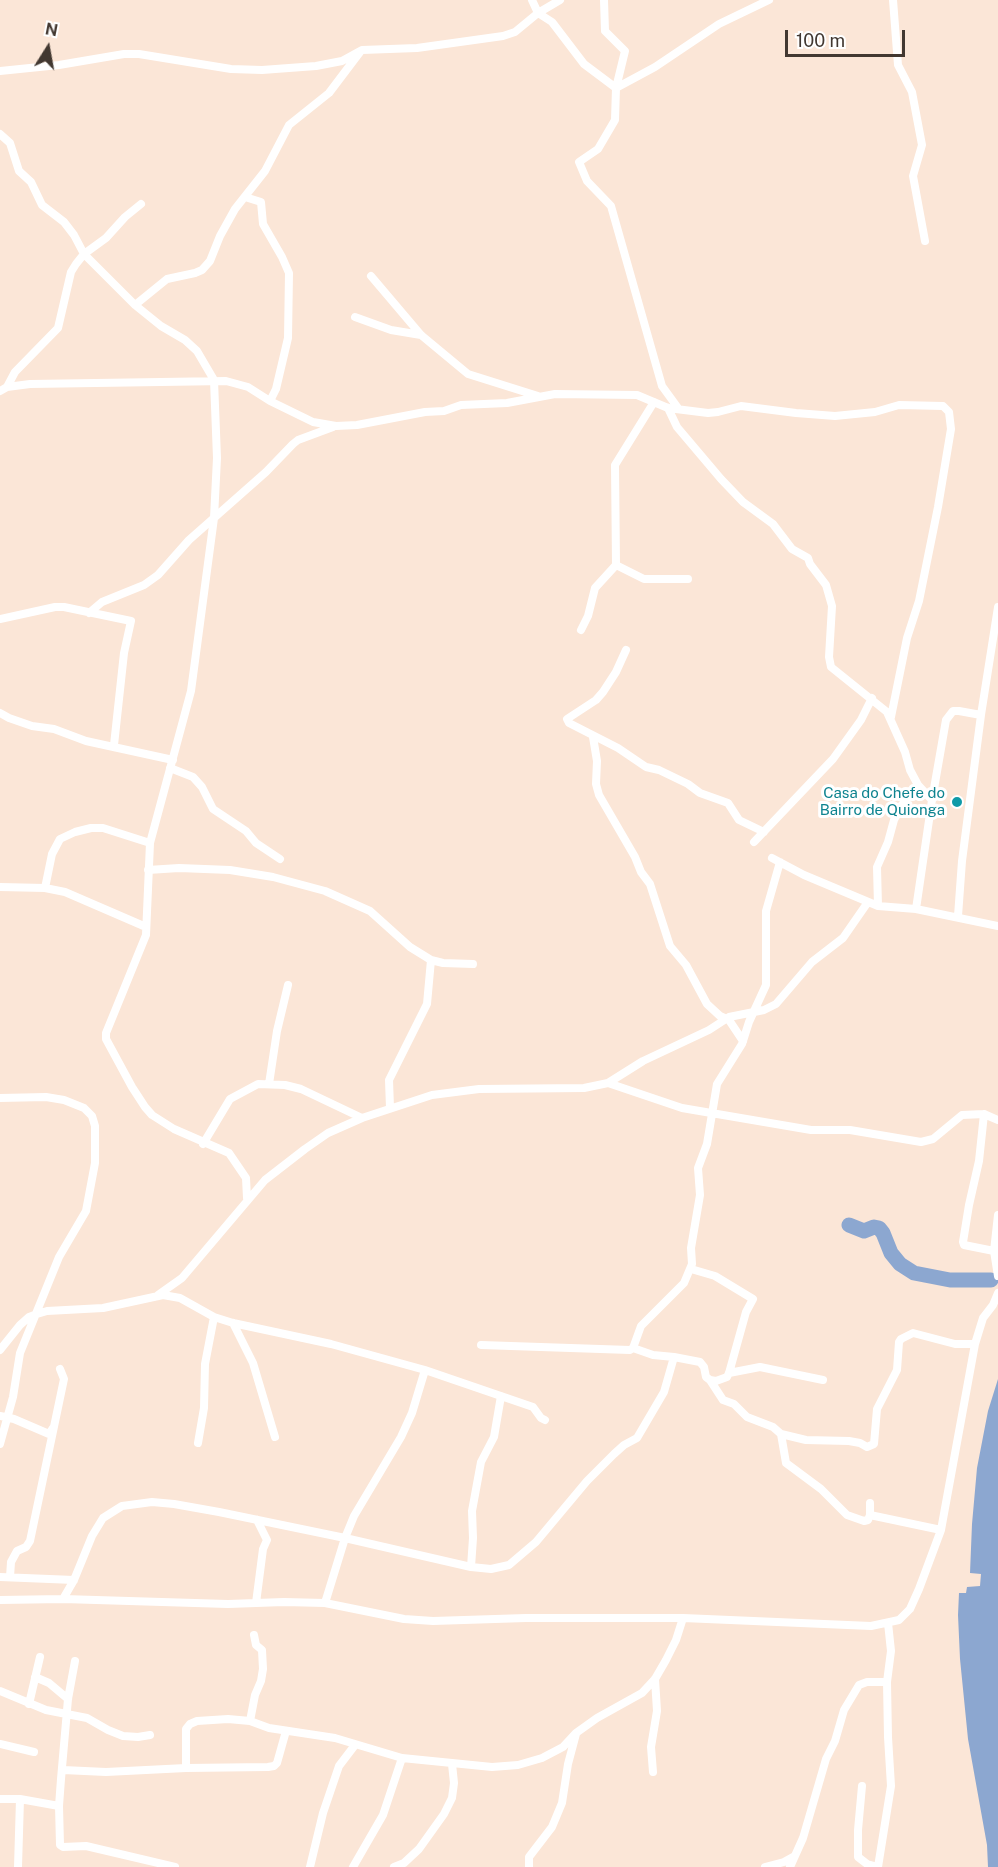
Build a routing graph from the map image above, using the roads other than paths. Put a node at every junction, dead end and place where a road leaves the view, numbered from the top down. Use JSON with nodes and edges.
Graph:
{"nodes":[{"id":1,"x":532,"y":0,"type":"edge"},
{"id":2,"x":560,"y":0,"type":"edge"},
{"id":3,"x":604,"y":0,"type":"edge"},
{"id":4,"x":769,"y":0,"type":"edge"},
{"id":5,"x":893,"y":0,"type":"edge"},
{"id":6,"x":538,"y":14,"type":"junction"},
{"id":7,"x":362,"y":50,"type":"junction"},
{"id":8,"x":0,"y":71,"type":"edge"},
{"id":9,"x":616,"y":88,"type":"junction"},
{"id":10,"x":0,"y":134,"type":"edge"},
{"id":11,"x":245,"y":196,"type":"junction"},
{"id":12,"x":141,"y":204,"type":"dead end"},
{"id":13,"x":925,"y":241,"type":"dead end"},
{"id":14,"x":84,"y":254,"type":"junction"},
{"id":15,"x":372,"y":276,"type":"dead end"},
{"id":16,"x":135,"y":305,"type":"junction"},
{"id":17,"x":355,"y":317,"type":"dead end"},
{"id":18,"x":421,"y":335,"type":"junction"},
{"id":19,"x":214,"y":380,"type":"junction"},
{"id":20,"x":4,"y":389,"type":"edge"},
{"id":21,"x":538,"y":396,"type":"junction"},
{"id":22,"x":270,"y":401,"type":"junction"},
{"id":23,"x":654,"y":402,"type":"junction"},
{"id":24,"x":668,"y":408,"type":"junction"},
{"id":25,"x":678,"y":408,"type":"junction"},
{"id":26,"x":336,"y":426,"type":"junction"},
{"id":27,"x":214,"y":518,"type":"junction"},
{"id":28,"x":616,"y":565,"type":"junction"},
{"id":29,"x":688,"y":579,"type":"dead end"},
{"id":30,"x":998,"y":607,"type":"edge"},
{"id":31,"x":89,"y":613,"type":"junction"},
{"id":32,"x":0,"y":619,"type":"edge"},
{"id":33,"x":580,"y":630,"type":"dead end"},
{"id":34,"x":626,"y":650,"type":"dead end"},
{"id":35,"x":872,"y":698,"type":"junction"},
{"id":36,"x":0,"y":713,"type":"edge"},
{"id":37,"x":981,"y":715,"type":"junction"},
{"id":38,"x":891,"y":717,"type":"junction"},
{"id":39,"x":593,"y":737,"type":"junction"},
{"id":40,"x":114,"y":745,"type":"junction"},
{"id":41,"x":171,"y":764,"type":"junction"},
{"id":42,"x":918,"y":785,"type":"junction"},
{"id":43,"x":932,"y":800,"type":"junction"},
{"id":44,"x":764,"y":832,"type":"junction"},
{"id":45,"x":754,"y":842,"type":"dead end"},
{"id":46,"x":150,"y":843,"type":"junction"},
{"id":47,"x":280,"y":860,"type":"dead end"},
{"id":48,"x":148,"y":870,"type":"junction"},
{"id":49,"x":0,"y":887,"type":"edge"},
{"id":50,"x":45,"y":888,"type":"junction"},
{"id":51,"x":868,"y":902,"type":"junction"},
{"id":52,"x":878,"y":906,"type":"junction"},
{"id":53,"x":916,"y":909,"type":"junction"},
{"id":54,"x":957,"y":916,"type":"junction"},
{"id":55,"x":998,"y":926,"type":"edge"},
{"id":56,"x":146,"y":927,"type":"junction"},
{"id":57,"x":431,"y":960,"type":"junction"},
{"id":58,"x":472,"y":964,"type":"dead end"},
{"id":59,"x":288,"y":985,"type":"dead end"},
{"id":60,"x":755,"y":1012,"type":"junction"},
{"id":61,"x":727,"y":1018,"type":"junction"},
{"id":62,"x":743,"y":1041,"type":"junction"},
{"id":63,"x":608,"y":1083,"type":"junction"},
{"id":64,"x":269,"y":1084,"type":"junction"},
{"id":65,"x":0,"y":1098,"type":"edge"},
{"id":66,"x":390,"y":1108,"type":"junction"},
{"id":67,"x":711,"y":1113,"type":"junction"},
{"id":68,"x":984,"y":1114,"type":"junction"},
{"id":69,"x":362,"y":1118,"type":"junction"},
{"id":70,"x":998,"y":1120,"type":"edge"},
{"id":71,"x":203,"y":1144,"type":"junction"},
{"id":72,"x":247,"y":1198,"type":"junction"},
{"id":73,"x":998,"y":1215,"type":"edge"},
{"id":74,"x":993,"y":1251,"type":"junction"},
{"id":75,"x":691,"y":1269,"type":"junction"},
{"id":76,"x":997,"y":1271,"type":"edge"},
{"id":77,"x":998,"y":1293,"type":"edge"},
{"id":78,"x":158,"y":1295,"type":"junction"},
{"id":79,"x":37,"y":1314,"type":"junction"},
{"id":80,"x":214,"y":1317,"type":"junction"},
{"id":81,"x":233,"y":1323,"type":"junction"},
{"id":82,"x":975,"y":1344,"type":"junction"},
{"id":83,"x":481,"y":1346,"type":"dead end"},
{"id":84,"x":633,"y":1348,"type":"junction"},
{"id":85,"x":0,"y":1350,"type":"edge"},
{"id":86,"x":674,"y":1357,"type":"junction"},
{"id":87,"x":60,"y":1369,"type":"dead end"},
{"id":88,"x":425,"y":1370,"type":"junction"},
{"id":89,"x":729,"y":1373,"type":"junction"},
{"id":90,"x":710,"y":1380,"type":"junction"},
{"id":91,"x":823,"y":1380,"type":"dead end"},
{"id":92,"x":501,"y":1396,"type":"junction"},
{"id":93,"x":4,"y":1416,"type":"edge"},
{"id":94,"x":545,"y":1420,"type":"dead end"},
{"id":95,"x":55,"y":1425,"type":"junction"},
{"id":96,"x":781,"y":1434,"type":"junction"},
{"id":97,"x":276,"y":1437,"type":"dead end"},
{"id":98,"x":198,"y":1443,"type":"dead end"},
{"id":99,"x":0,"y":1444,"type":"edge"},
{"id":100,"x":870,"y":1503,"type":"dead end"},
{"id":101,"x":870,"y":1515,"type":"junction"},
{"id":102,"x":257,"y":1520,"type":"junction"},
{"id":103,"x":941,"y":1530,"type":"junction"},
{"id":104,"x":345,"y":1538,"type":"junction"},
{"id":105,"x":471,"y":1567,"type":"junction"},
{"id":106,"x":10,"y":1577,"type":"junction"},
{"id":107,"x":0,"y":1578,"type":"edge"},
{"id":108,"x":74,"y":1580,"type":"junction"},
{"id":109,"x":63,"y":1599,"type":"junction"},
{"id":110,"x":0,"y":1600,"type":"edge"},
{"id":111,"x":256,"y":1603,"type":"junction"},
{"id":112,"x":325,"y":1603,"type":"junction"},
{"id":113,"x":683,"y":1618,"type":"junction"},
{"id":114,"x":888,"y":1623,"type":"junction"},
{"id":115,"x":254,"y":1635,"type":"dead end"},
{"id":116,"x":40,"y":1657,"type":"dead end"},
{"id":117,"x":75,"y":1661,"type":"dead end"},
{"id":118,"x":35,"y":1677,"type":"junction"},
{"id":119,"x":655,"y":1679,"type":"junction"},
{"id":120,"x":887,"y":1682,"type":"junction"},
{"id":121,"x":0,"y":1691,"type":"edge"},
{"id":122,"x":68,"y":1699,"type":"junction"},
{"id":123,"x":29,"y":1704,"type":"junction"},
{"id":124,"x":68,"y":1714,"type":"junction"},
{"id":125,"x":250,"y":1721,"type":"junction"},
{"id":126,"x":286,"y":1731,"type":"junction"},
{"id":127,"x":576,"y":1733,"type":"junction"},
{"id":128,"x":150,"y":1735,"type":"dead end"},
{"id":129,"x":0,"y":1744,"type":"edge"},
{"id":130,"x":355,"y":1745,"type":"junction"},
{"id":131,"x":34,"y":1752,"type":"dead end"},
{"id":132,"x":402,"y":1758,"type":"junction"},
{"id":133,"x":452,"y":1764,"type":"junction"},
{"id":134,"x":186,"y":1768,"type":"junction"},
{"id":135,"x":63,"y":1770,"type":"junction"},
{"id":136,"x":653,"y":1772,"type":"dead end"},
{"id":137,"x":862,"y":1786,"type":"dead end"},
{"id":138,"x":0,"y":1799,"type":"edge"},
{"id":139,"x":20,"y":1799,"type":"junction"},
{"id":140,"x":59,"y":1806,"type":"junction"},
{"id":141,"x":794,"y":1857,"type":"junction"},
{"id":142,"x":18,"y":1867,"type":"edge"},
{"id":143,"x":175,"y":1867,"type":"edge"},
{"id":144,"x":310,"y":1867,"type":"edge"},
{"id":145,"x":353,"y":1867,"type":"edge"},
{"id":146,"x":394,"y":1867,"type":"edge"},
{"id":147,"x":529,"y":1867,"type":"edge"},
{"id":148,"x":765,"y":1867,"type":"edge"},
{"id":149,"x":790,"y":1867,"type":"edge"},
{"id":150,"x":878,"y":1867,"type":"edge"}],
"edges":[{"from":1,"to":6,"type":"street"},
{"from":2,"to":6,"type":"street"},
{"from":3,"to":9,"type":"street"},
{"from":4,"to":9,"type":"street"},
{"from":5,"to":13,"type":"street"},
{"from":6,"to":7,"type":"street"},
{"from":6,"to":9,"type":"street"},
{"from":7,"to":8,"type":"street"},
{"from":7,"to":11,"type":"street"},
{"from":9,"to":25,"type":"street"},
{"from":10,"to":14,"type":"street"},
{"from":11,"to":16,"type":"street"},
{"from":11,"to":22,"type":"street"},
{"from":12,"to":14,"type":"street"},
{"from":14,"to":16,"type":"street"},
{"from":14,"to":20,"type":"street"},
{"from":15,"to":18,"type":"street"},
{"from":16,"to":19,"type":"street"},
{"from":17,"to":18,"type":"street"},
{"from":18,"to":21,"type":"street"},
{"from":19,"to":20,"type":"street"},
{"from":19,"to":22,"type":"street"},
{"from":19,"to":27,"type":"street"},
{"from":21,"to":23,"type":"street"},
{"from":21,"to":26,"type":"street"},
{"from":22,"to":26,"type":"street"},
{"from":23,"to":24,"type":"street"},
{"from":23,"to":28,"type":"street"},
{"from":24,"to":25,"type":"street"},
{"from":24,"to":35,"type":"street"},
{"from":25,"to":38,"type":"street"},
{"from":26,"to":27,"type":"street"},
{"from":27,"to":31,"type":"street"},
{"from":27,"to":41,"type":"street"},
{"from":28,"to":29,"type":"street"},
{"from":28,"to":33,"type":"street"},
{"from":30,"to":37,"type":"street"},
{"from":31,"to":32,"type":"street"},
{"from":31,"to":40,"type":"street"},
{"from":34,"to":39,"type":"street"},
{"from":35,"to":38,"type":"street"},
{"from":35,"to":44,"type":"street"},
{"from":36,"to":40,"type":"street"},
{"from":37,"to":43,"type":"street"},
{"from":37,"to":54,"type":"street"},
{"from":38,"to":42,"type":"street"},
{"from":39,"to":44,"type":"street"},
{"from":39,"to":61,"type":"street"},
{"from":40,"to":41,"type":"street"},
{"from":41,"to":46,"type":"street"},
{"from":41,"to":47,"type":"street"},
{"from":42,"to":43,"type":"street"},
{"from":42,"to":52,"type":"street"},
{"from":43,"to":53,"type":"street"},
{"from":44,"to":45,"type":"street"},
{"from":46,"to":48,"type":"street"},
{"from":46,"to":50,"type":"street"},
{"from":48,"to":56,"type":"street"},
{"from":48,"to":57,"type":"street"},
{"from":49,"to":50,"type":"street"},
{"from":50,"to":56,"type":"street"},
{"from":51,"to":52,"type":"street"},
{"from":51,"to":60,"type":"street"},
{"from":51,"to":60,"type":"street"},
{"from":52,"to":53,"type":"street"},
{"from":53,"to":54,"type":"street"},
{"from":54,"to":55,"type":"street"},
{"from":56,"to":71,"type":"street"},
{"from":57,"to":58,"type":"street"},
{"from":57,"to":66,"type":"street"},
{"from":59,"to":64,"type":"street"},
{"from":60,"to":61,"type":"street"},
{"from":60,"to":62,"type":"street"},
{"from":61,"to":62,"type":"street"},
{"from":61,"to":63,"type":"street"},
{"from":62,"to":67,"type":"street"},
{"from":63,"to":66,"type":"street"},
{"from":63,"to":67,"type":"street"},
{"from":64,"to":69,"type":"street"},
{"from":64,"to":71,"type":"street"},
{"from":65,"to":79,"type":"street"},
{"from":66,"to":69,"type":"street"},
{"from":67,"to":68,"type":"street"},
{"from":67,"to":75,"type":"street"},
{"from":68,"to":70,"type":"street"},
{"from":68,"to":74,"type":"street"},
{"from":69,"to":72,"type":"street"},
{"from":71,"to":72,"type":"street"},
{"from":72,"to":78,"type":"street"},
{"from":73,"to":74,"type":"street"},
{"from":74,"to":76,"type":"street"},
{"from":75,"to":84,"type":"street"},
{"from":75,"to":89,"type":"street"},
{"from":77,"to":82,"type":"street"},
{"from":78,"to":79,"type":"street"},
{"from":78,"to":80,"type":"street"},
{"from":79,"to":85,"type":"street"},
{"from":79,"to":93,"type":"street"},
{"from":80,"to":81,"type":"street"},
{"from":80,"to":98,"type":"street"},
{"from":81,"to":88,"type":"street"},
{"from":81,"to":97,"type":"street"},
{"from":82,"to":96,"type":"street"},
{"from":82,"to":103,"type":"street"},
{"from":83,"to":84,"type":"street"},
{"from":84,"to":86,"type":"street"},
{"from":86,"to":90,"type":"street"},
{"from":86,"to":105,"type":"street"},
{"from":87,"to":95,"type":"street"},
{"from":88,"to":92,"type":"street"},
{"from":88,"to":104,"type":"street"},
{"from":89,"to":90,"type":"street"},
{"from":89,"to":91,"type":"street"},
{"from":90,"to":96,"type":"street"},
{"from":92,"to":94,"type":"street"},
{"from":92,"to":105,"type":"street"},
{"from":93,"to":95,"type":"street"},
{"from":93,"to":99,"type":"street"},
{"from":95,"to":106,"type":"street"},
{"from":96,"to":101,"type":"street"},
{"from":100,"to":101,"type":"street"},
{"from":101,"to":103,"type":"street"},
{"from":102,"to":104,"type":"street"},
{"from":102,"to":108,"type":"street"},
{"from":102,"to":111,"type":"street"},
{"from":103,"to":114,"type":"street"},
{"from":104,"to":105,"type":"street"},
{"from":104,"to":112,"type":"street"},
{"from":106,"to":107,"type":"street"},
{"from":106,"to":108,"type":"street"},
{"from":108,"to":109,"type":"street"},
{"from":109,"to":110,"type":"street"},
{"from":109,"to":111,"type":"street"},
{"from":111,"to":112,"type":"street"},
{"from":112,"to":113,"type":"street"},
{"from":113,"to":114,"type":"street"},
{"from":113,"to":119,"type":"street"},
{"from":114,"to":120,"type":"street"},
{"from":115,"to":125,"type":"street"},
{"from":116,"to":118,"type":"street"},
{"from":117,"to":122,"type":"street"},
{"from":118,"to":122,"type":"street"},
{"from":118,"to":123,"type":"street"},
{"from":119,"to":127,"type":"street"},
{"from":119,"to":136,"type":"street"},
{"from":120,"to":141,"type":"street"},
{"from":120,"to":150,"type":"street"},
{"from":121,"to":123,"type":"street"},
{"from":122,"to":124,"type":"street"},
{"from":123,"to":124,"type":"street"},
{"from":124,"to":128,"type":"street"},
{"from":124,"to":135,"type":"street"},
{"from":125,"to":126,"type":"street"},
{"from":125,"to":134,"type":"street"},
{"from":126,"to":130,"type":"street"},
{"from":126,"to":134,"type":"street"},
{"from":127,"to":133,"type":"street"},
{"from":127,"to":147,"type":"street"},
{"from":129,"to":131,"type":"street"},
{"from":130,"to":132,"type":"street"},
{"from":130,"to":144,"type":"street"},
{"from":132,"to":133,"type":"street"},
{"from":132,"to":145,"type":"street"},
{"from":133,"to":146,"type":"street"},
{"from":134,"to":135,"type":"street"},
{"from":135,"to":140,"type":"street"},
{"from":137,"to":150,"type":"street"},
{"from":138,"to":139,"type":"street"},
{"from":139,"to":140,"type":"street"},
{"from":139,"to":142,"type":"street"},
{"from":140,"to":143,"type":"street"},
{"from":141,"to":148,"type":"street"},
{"from":141,"to":149,"type":"street"}]}
